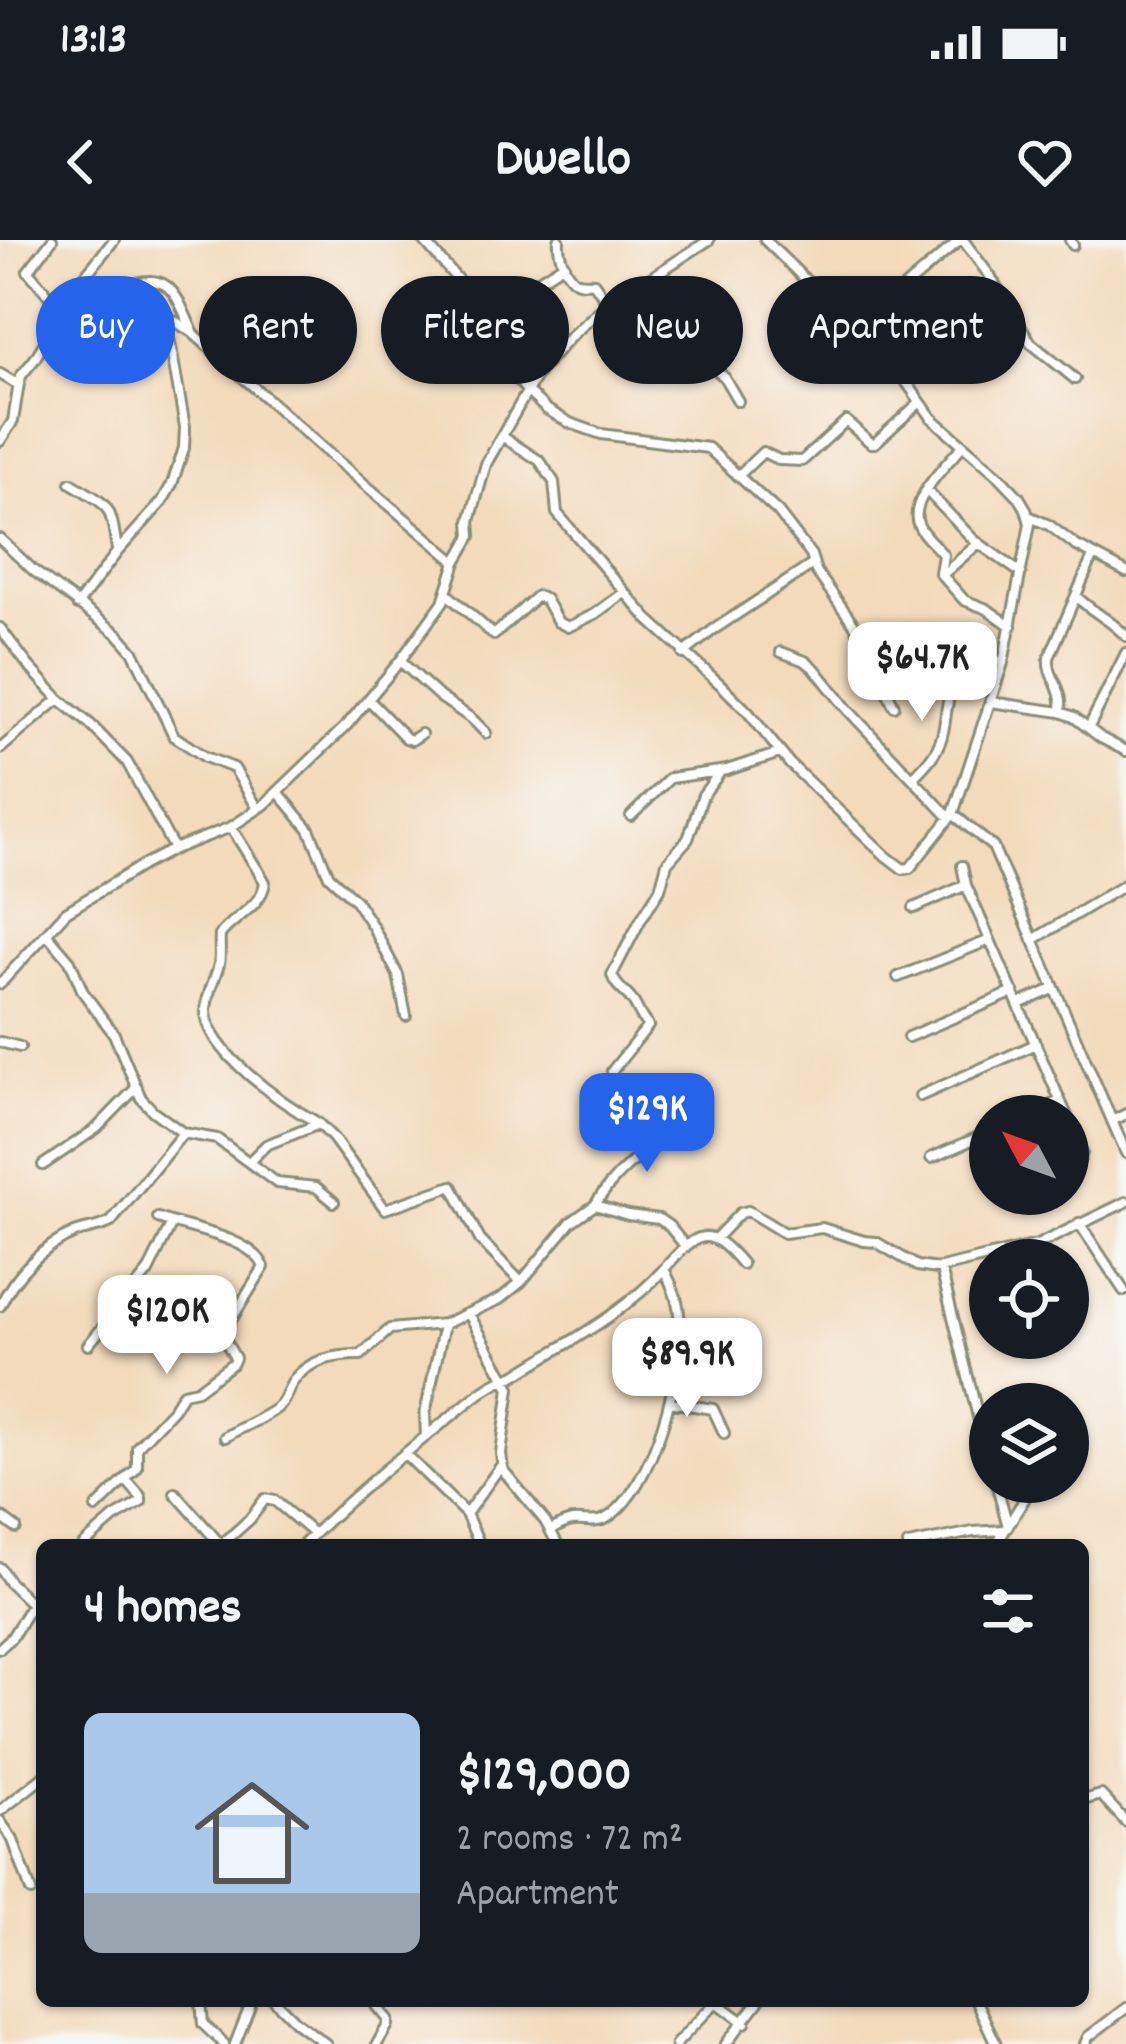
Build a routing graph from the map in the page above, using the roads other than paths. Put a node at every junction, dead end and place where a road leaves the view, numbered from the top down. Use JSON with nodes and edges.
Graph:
{"nodes":[{"id":1,"x":52,"y":240,"type":"edge"},
{"id":2,"x":114,"y":240,"type":"edge"},
{"id":3,"x":423,"y":240,"type":"edge"},
{"id":4,"x":559,"y":240,"type":"edge"},
{"id":5,"x":709,"y":240,"type":"edge"},
{"id":6,"x":764,"y":240,"type":"edge"},
{"id":7,"x":962,"y":240,"type":"edge"},
{"id":8,"x":564,"y":264,"type":"junction"},
{"id":9,"x":87,"y":276,"type":"edge"},
{"id":10,"x":455,"y":276,"type":"edge"},
{"id":11,"x":545,"y":276,"type":"edge"},
{"id":12,"x":653,"y":276,"type":"edge"},
{"id":13,"x":799,"y":276,"type":"edge"},
{"id":14,"x":919,"y":276,"type":"edge"},
{"id":15,"x":36,"y":281,"type":"edge"},
{"id":16,"x":593,"y":283,"type":"edge"},
{"id":17,"x":175,"y":295,"type":"edge"},
{"id":18,"x":593,"y":317,"type":"edge"},
{"id":19,"x":175,"y":321,"type":"edge"},
{"id":20,"x":193,"y":332,"type":"junction"},
{"id":21,"x":36,"y":356,"type":"edge"},
{"id":22,"x":175,"y":370,"type":"edge"},
{"id":23,"x":0,"y":374,"type":"edge"},
{"id":24,"x":1075,"y":379,"type":"dead end"},
{"id":25,"x":17,"y":384,"type":"junction"},
{"id":26,"x":521,"y":384,"type":"edge"},
{"id":27,"x":728,"y":384,"type":"edge"},
{"id":28,"x":906,"y":384,"type":"edge"},
{"id":29,"x":527,"y":391,"type":"junction"},
{"id":30,"x":738,"y":401,"type":"dead end"},
{"id":31,"x":920,"y":404,"type":"junction"},
{"id":32,"x":502,"y":437,"type":"junction"},
{"id":33,"x":0,"y":441,"type":"edge"},
{"id":34,"x":963,"y":445,"type":"junction"},
{"id":35,"x":738,"y":476,"type":"junction"},
{"id":36,"x":70,"y":483,"type":"dead end"},
{"id":37,"x":926,"y":490,"type":"junction"},
{"id":38,"x":1028,"y":516,"type":"junction"},
{"id":39,"x":0,"y":539,"type":"edge"},
{"id":40,"x":979,"y":543,"type":"junction"},
{"id":41,"x":118,"y":551,"type":"junction"},
{"id":42,"x":1094,"y":556,"type":"junction"},
{"id":43,"x":456,"y":562,"type":"junction"},
{"id":44,"x":813,"y":564,"type":"junction"},
{"id":45,"x":1126,"y":572,"type":"edge"},
{"id":46,"x":1021,"y":573,"type":"junction"},
{"id":47,"x":942,"y":575,"type":"junction"},
{"id":48,"x":625,"y":592,"type":"junction"},
{"id":49,"x":447,"y":594,"type":"junction"},
{"id":50,"x":1077,"y":596,"type":"junction"},
{"id":51,"x":77,"y":604,"type":"junction"},
{"id":52,"x":1011,"y":626,"type":"junction"},
{"id":53,"x":0,"y":628,"type":"edge"},
{"id":54,"x":1126,"y":637,"type":"edge"},
{"id":55,"x":781,"y":652,"type":"dead end"},
{"id":56,"x":1126,"y":652,"type":"edge"},
{"id":57,"x":683,"y":654,"type":"junction"},
{"id":58,"x":400,"y":661,"type":"junction"},
{"id":59,"x":1003,"y":663,"type":"junction"},
{"id":60,"x":59,"y":699,"type":"junction"},
{"id":61,"x":369,"y":700,"type":"junction"},
{"id":62,"x":991,"y":702,"type":"junction"},
{"id":63,"x":894,"y":706,"type":"dead end"},
{"id":64,"x":1061,"y":712,"type":"junction"},
{"id":65,"x":1089,"y":727,"type":"junction"},
{"id":66,"x":486,"y":733,"type":"dead end"},
{"id":67,"x":421,"y":734,"type":"dead end"},
{"id":68,"x":0,"y":749,"type":"edge"},
{"id":69,"x":1126,"y":751,"type":"edge"},
{"id":70,"x":780,"y":753,"type":"junction"},
{"id":71,"x":721,"y":771,"type":"junction"},
{"id":72,"x":914,"y":777,"type":"junction"},
{"id":73,"x":279,"y":793,"type":"junction"},
{"id":74,"x":258,"y":809,"type":"junction"},
{"id":75,"x":952,"y":816,"type":"junction"},
{"id":76,"x":631,"y":817,"type":"dead end"},
{"id":77,"x":231,"y":827,"type":"junction"},
{"id":78,"x":173,"y":849,"type":"junction"},
{"id":79,"x":962,"y":866,"type":"dead end"},
{"id":80,"x":1126,"y":884,"type":"edge"},
{"id":81,"x":966,"y":885,"type":"junction"},
{"id":82,"x":914,"y":908,"type":"dead end"},
{"id":83,"x":47,"y":934,"type":"junction"},
{"id":84,"x":990,"y":940,"type":"junction"},
{"id":85,"x":1033,"y":940,"type":"junction"},
{"id":86,"x":898,"y":977,"type":"dead end"},
{"id":87,"x":0,"y":984,"type":"edge"},
{"id":88,"x":1053,"y":989,"type":"junction"},
{"id":89,"x":1014,"y":992,"type":"junction"},
{"id":90,"x":1019,"y":1004,"type":"junction"},
{"id":91,"x":406,"y":1016,"type":"dead end"},
{"id":92,"x":908,"y":1037,"type":"dead end"},
{"id":93,"x":0,"y":1042,"type":"edge"},
{"id":94,"x":1036,"y":1044,"type":"junction"},
{"id":95,"x":20,"y":1047,"type":"dead end"},
{"id":96,"x":612,"y":1071,"type":"dead end"},
{"id":97,"x":138,"y":1086,"type":"junction"},
{"id":98,"x":1057,"y":1095,"type":"edge"},
{"id":99,"x":920,"y":1096,"type":"dead end"},
{"id":100,"x":1126,"y":1114,"type":"edge"},
{"id":101,"x":1112,"y":1121,"type":"junction"},
{"id":102,"x":319,"y":1124,"type":"junction"},
{"id":103,"x":678,"y":1126,"type":"dead end"},
{"id":104,"x":182,"y":1133,"type":"junction"},
{"id":105,"x":969,"y":1141,"type":"edge"},
{"id":106,"x":1126,"y":1153,"type":"edge"},
{"id":107,"x":932,"y":1158,"type":"dead end"},
{"id":108,"x":249,"y":1162,"type":"junction"},
{"id":109,"x":43,"y":1165,"type":"dead end"},
{"id":110,"x":334,"y":1202,"type":"dead end"},
{"id":111,"x":1126,"y":1202,"type":"edge"},
{"id":112,"x":595,"y":1205,"type":"junction"},
{"id":113,"x":158,"y":1218,"type":"dead end"},
{"id":114,"x":172,"y":1223,"type":"junction"},
{"id":115,"x":1079,"y":1223,"type":"junction"},
{"id":116,"x":715,"y":1239,"type":"junction"},
{"id":117,"x":686,"y":1247,"type":"junction"},
{"id":118,"x":742,"y":1264,"type":"dead end"},
{"id":119,"x":941,"y":1268,"type":"junction"},
{"id":120,"x":664,"y":1269,"type":"junction"},
{"id":121,"x":521,"y":1282,"type":"junction"},
{"id":122,"x":1124,"y":1291,"type":"edge"},
{"id":123,"x":0,"y":1306,"type":"edge"},
{"id":124,"x":469,"y":1314,"type":"junction"},
{"id":125,"x":444,"y":1324,"type":"junction"},
{"id":126,"x":88,"y":1345,"type":"dead end"},
{"id":127,"x":506,"y":1378,"type":"junction"},
{"id":128,"x":970,"y":1383,"type":"edge"},
{"id":129,"x":669,"y":1402,"type":"junction"},
{"id":130,"x":724,"y":1433,"type":"dead end"},
{"id":131,"x":427,"y":1436,"type":"junction"},
{"id":132,"x":224,"y":1437,"type":"dead end"},
{"id":133,"x":405,"y":1454,"type":"junction"},
{"id":134,"x":501,"y":1466,"type":"junction"},
{"id":135,"x":126,"y":1479,"type":"junction"},
{"id":136,"x":176,"y":1493,"type":"dead end"},
{"id":137,"x":1000,"y":1503,"type":"edge"},
{"id":138,"x":1021,"y":1503,"type":"edge"},
{"id":139,"x":96,"y":1508,"type":"dead end"},
{"id":140,"x":466,"y":1514,"type":"junction"},
{"id":141,"x":0,"y":1516,"type":"edge"},
{"id":142,"x":1005,"y":1527,"type":"junction"},
{"id":143,"x":16,"y":1528,"type":"dead end"},
{"id":144,"x":551,"y":1530,"type":"junction"},
{"id":145,"x":314,"y":1534,"type":"junction"},
{"id":146,"x":90,"y":1539,"type":"edge"},
{"id":147,"x":216,"y":1539,"type":"edge"},
{"id":148,"x":228,"y":1539,"type":"edge"},
{"id":149,"x":309,"y":1539,"type":"edge"},
{"id":150,"x":477,"y":1539,"type":"edge"},
{"id":151,"x":555,"y":1539,"type":"edge"},
{"id":152,"x":938,"y":1539,"type":"edge"},
{"id":153,"x":998,"y":1539,"type":"edge"},
{"id":154,"x":0,"y":1568,"type":"edge"},
{"id":155,"x":36,"y":1598,"type":"edge"},
{"id":156,"x":32,"y":1604,"type":"junction"},
{"id":157,"x":0,"y":1648,"type":"edge"},
{"id":158,"x":36,"y":1783,"type":"edge"},
{"id":159,"x":1089,"y":1798,"type":"edge"},
{"id":160,"x":0,"y":1811,"type":"edge"},
{"id":161,"x":0,"y":1821,"type":"edge"},
{"id":162,"x":1126,"y":1822,"type":"edge"},
{"id":163,"x":31,"y":1892,"type":"dead end"},
{"id":164,"x":202,"y":2007,"type":"edge"},
{"id":165,"x":250,"y":2007,"type":"edge"},
{"id":166,"x":281,"y":2007,"type":"edge"},
{"id":167,"x":378,"y":2007,"type":"edge"},
{"id":168,"x":710,"y":2007,"type":"edge"},
{"id":169,"x":724,"y":2007,"type":"edge"},
{"id":170,"x":755,"y":2007,"type":"edge"},
{"id":171,"x":979,"y":2007,"type":"edge"},
{"id":172,"x":1126,"y":2008,"type":"edge"},
{"id":173,"x":745,"y":2023,"type":"junction"},
{"id":174,"x":224,"y":2044,"type":"edge"},
{"id":175,"x":235,"y":2044,"type":"edge"},
{"id":176,"x":326,"y":2044,"type":"edge"},
{"id":177,"x":377,"y":2044,"type":"edge"},
{"id":178,"x":676,"y":2044,"type":"edge"},
{"id":179,"x":726,"y":2044,"type":"edge"},
{"id":180,"x":996,"y":2044,"type":"edge"},
{"id":181,"x":1085,"y":2044,"type":"edge"}],
"edges":[{"from":1,"to":15,"type":"street"},
{"from":2,"to":9,"type":"street"},
{"from":3,"to":10,"type":"street"},
{"from":4,"to":8,"type":"street"},
{"from":5,"to":12,"type":"street"},
{"from":6,"to":13,"type":"street"},
{"from":7,"to":14,"type":"street"},
{"from":7,"to":24,"type":"street"},
{"from":8,"to":11,"type":"street"},
{"from":8,"to":16,"type":"street"},
{"from":17,"to":20,"type":"street"},
{"from":18,"to":29,"type":"street"},
{"from":19,"to":20,"type":"street"},
{"from":20,"to":43,"type":"street"},
{"from":21,"to":25,"type":"street"},
{"from":22,"to":41,"type":"street"},
{"from":23,"to":25,"type":"street"},
{"from":25,"to":33,"type":"street"},
{"from":26,"to":29,"type":"street"},
{"from":27,"to":30,"type":"street"},
{"from":28,"to":31,"type":"street"},
{"from":29,"to":32,"type":"street"},
{"from":29,"to":35,"type":"street"},
{"from":31,"to":34,"type":"street"},
{"from":31,"to":35,"type":"street"},
{"from":32,"to":43,"type":"street"},
{"from":32,"to":48,"type":"street"},
{"from":34,"to":37,"type":"street"},
{"from":34,"to":38,"type":"street"},
{"from":35,"to":44,"type":"street"},
{"from":36,"to":41,"type":"street"},
{"from":37,"to":40,"type":"street"},
{"from":37,"to":47,"type":"street"},
{"from":38,"to":42,"type":"street"},
{"from":38,"to":46,"type":"street"},
{"from":39,"to":51,"type":"street"},
{"from":40,"to":46,"type":"street"},
{"from":40,"to":47,"type":"street"},
{"from":41,"to":51,"type":"street"},
{"from":42,"to":45,"type":"street"},
{"from":42,"to":50,"type":"street"},
{"from":43,"to":49,"type":"street"},
{"from":44,"to":57,"type":"street"},
{"from":44,"to":63,"type":"street"},
{"from":46,"to":52,"type":"street"},
{"from":47,"to":52,"type":"street"},
{"from":48,"to":49,"type":"street"},
{"from":48,"to":57,"type":"street"},
{"from":49,"to":58,"type":"street"},
{"from":50,"to":54,"type":"street"},
{"from":50,"to":64,"type":"street"},
{"from":51,"to":74,"type":"street"},
{"from":52,"to":59,"type":"street"},
{"from":53,"to":60,"type":"street"},
{"from":55,"to":72,"type":"street"},
{"from":56,"to":65,"type":"street"},
{"from":57,"to":70,"type":"street"},
{"from":58,"to":61,"type":"street"},
{"from":58,"to":66,"type":"street"},
{"from":59,"to":62,"type":"street"},
{"from":59,"to":72,"type":"street"},
{"from":60,"to":68,"type":"street"},
{"from":60,"to":78,"type":"street"},
{"from":61,"to":67,"type":"street"},
{"from":61,"to":73,"type":"street"},
{"from":62,"to":64,"type":"street"},
{"from":62,"to":75,"type":"street"},
{"from":64,"to":65,"type":"street"},
{"from":65,"to":69,"type":"street"},
{"from":70,"to":71,"type":"street"},
{"from":70,"to":75,"type":"street"},
{"from":71,"to":76,"type":"street"},
{"from":71,"to":96,"type":"street"},
{"from":72,"to":75,"type":"street"},
{"from":73,"to":74,"type":"street"},
{"from":73,"to":91,"type":"street"},
{"from":74,"to":77,"type":"street"},
{"from":75,"to":85,"type":"street"},
{"from":77,"to":78,"type":"street"},
{"from":77,"to":102,"type":"street"},
{"from":78,"to":83,"type":"street"},
{"from":79,"to":81,"type":"street"},
{"from":80,"to":85,"type":"street"},
{"from":81,"to":82,"type":"street"},
{"from":81,"to":84,"type":"street"},
{"from":83,"to":87,"type":"street"},
{"from":83,"to":97,"type":"street"},
{"from":84,"to":86,"type":"street"},
{"from":84,"to":89,"type":"street"},
{"from":85,"to":88,"type":"street"},
{"from":88,"to":90,"type":"street"},
{"from":88,"to":101,"type":"street"},
{"from":89,"to":90,"type":"street"},
{"from":89,"to":92,"type":"street"},
{"from":90,"to":94,"type":"street"},
{"from":93,"to":95,"type":"street"},
{"from":94,"to":98,"type":"street"},
{"from":94,"to":99,"type":"street"},
{"from":97,"to":104,"type":"street"},
{"from":97,"to":109,"type":"street"},
{"from":100,"to":101,"type":"street"},
{"from":101,"to":106,"type":"street"},
{"from":102,"to":108,"type":"street"},
{"from":102,"to":121,"type":"street"},
{"from":103,"to":112,"type":"street"},
{"from":104,"to":108,"type":"street"},
{"from":104,"to":123,"type":"street"},
{"from":105,"to":107,"type":"street"},
{"from":108,"to":110,"type":"street"},
{"from":111,"to":115,"type":"street"},
{"from":112,"to":117,"type":"street"},
{"from":112,"to":121,"type":"street"},
{"from":113,"to":114,"type":"street"},
{"from":114,"to":126,"type":"street"},
{"from":114,"to":135,"type":"street"},
{"from":115,"to":119,"type":"street"},
{"from":115,"to":122,"type":"street"},
{"from":116,"to":117,"type":"street"},
{"from":116,"to":118,"type":"street"},
{"from":116,"to":119,"type":"street"},
{"from":117,"to":120,"type":"street"},
{"from":119,"to":128,"type":"street"},
{"from":120,"to":127,"type":"street"},
{"from":120,"to":129,"type":"street"},
{"from":121,"to":124,"type":"street"},
{"from":124,"to":125,"type":"street"},
{"from":124,"to":127,"type":"street"},
{"from":125,"to":131,"type":"street"},
{"from":125,"to":132,"type":"street"},
{"from":127,"to":131,"type":"street"},
{"from":127,"to":134,"type":"street"},
{"from":129,"to":130,"type":"street"},
{"from":129,"to":144,"type":"street"},
{"from":131,"to":133,"type":"street"},
{"from":133,"to":140,"type":"street"},
{"from":133,"to":145,"type":"street"},
{"from":134,"to":140,"type":"street"},
{"from":134,"to":144,"type":"street"},
{"from":135,"to":139,"type":"street"},
{"from":135,"to":146,"type":"street"},
{"from":136,"to":147,"type":"street"},
{"from":137,"to":142,"type":"street"},
{"from":138,"to":142,"type":"street"},
{"from":140,"to":150,"type":"street"},
{"from":141,"to":143,"type":"street"},
{"from":142,"to":152,"type":"street"},
{"from":142,"to":153,"type":"street"},
{"from":144,"to":151,"type":"street"},
{"from":145,"to":148,"type":"street"},
{"from":145,"to":149,"type":"street"},
{"from":154,"to":156,"type":"street"},
{"from":155,"to":156,"type":"street"},
{"from":156,"to":157,"type":"street"},
{"from":158,"to":160,"type":"street"},
{"from":159,"to":162,"type":"street"},
{"from":161,"to":163,"type":"street"},
{"from":164,"to":174,"type":"street"},
{"from":165,"to":175,"type":"street"},
{"from":166,"to":176,"type":"street"},
{"from":167,"to":177,"type":"street"},
{"from":168,"to":178,"type":"street"},
{"from":169,"to":173,"type":"street"},
{"from":170,"to":173,"type":"street"},
{"from":171,"to":180,"type":"street"},
{"from":172,"to":181,"type":"street"},
{"from":173,"to":179,"type":"street"}]}
